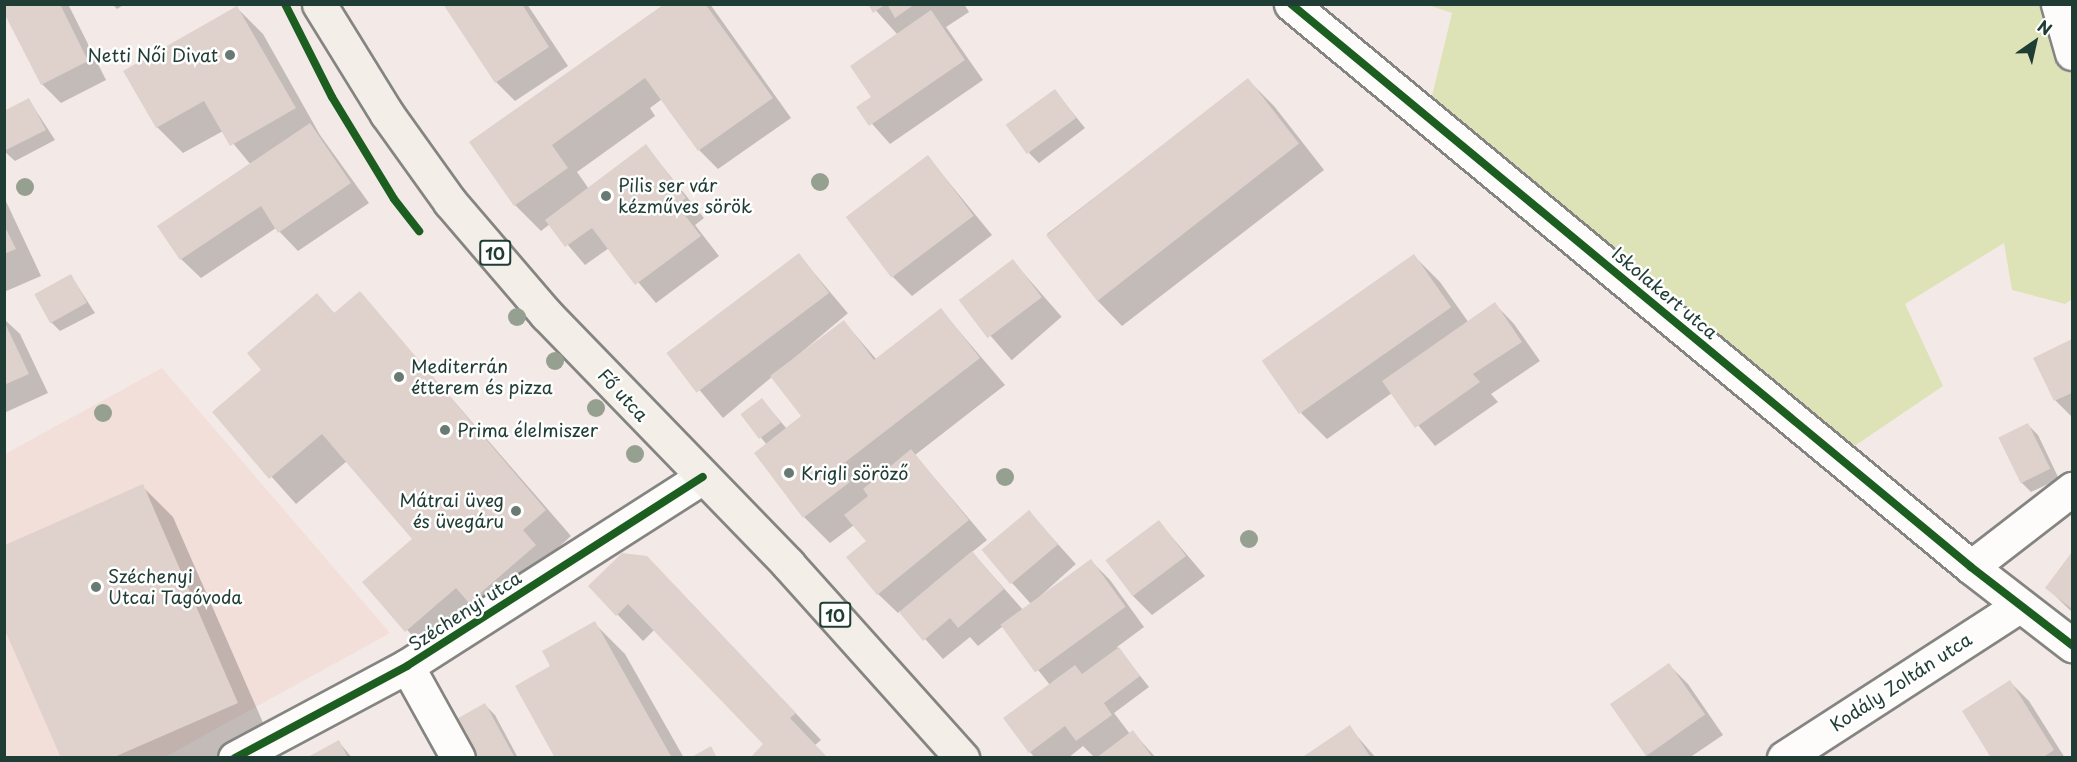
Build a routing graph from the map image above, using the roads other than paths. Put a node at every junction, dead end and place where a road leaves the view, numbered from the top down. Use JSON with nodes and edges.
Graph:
{"nodes":[{"id":1,"x":319,"y":4,"type":"edge"},
{"id":2,"x":1291,"y":4,"type":"edge"},
{"id":3,"x":2058,"y":4,"type":"edge"},
{"id":4,"x":2073,"y":53,"type":"edge"},
{"id":5,"x":703,"y":477,"type":"junction"},
{"id":6,"x":2073,"y":489,"type":"edge"},
{"id":7,"x":1971,"y":567,"type":"junction"},
{"id":8,"x":2019,"y":606,"type":"junction"},
{"id":9,"x":2073,"y":645,"type":"edge"},
{"id":10,"x":407,"y":666,"type":"junction"},
{"id":11,"x":235,"y":758,"type":"edge"},
{"id":12,"x":458,"y":758,"type":"edge"},
{"id":13,"x":962,"y":758,"type":"edge"},
{"id":14,"x":1784,"y":758,"type":"edge"}],
"edges":[{"from":1,"to":5,"type":"main road","name":"Fő utca","number":"10"},
{"from":2,"to":7,"type":"street","name":"Iskolakert utca"},
{"from":3,"to":4,"type":"street"},
{"from":5,"to":10,"type":"street","name":"Széchenyi utca"},
{"from":5,"to":13,"type":"main road","name":"Fő utca","number":"10"},
{"from":6,"to":7,"type":"street"},
{"from":7,"to":8,"type":"street","name":"Iskolakert utca"},
{"from":8,"to":9,"type":"street","name":"Iskolakert utca"},
{"from":8,"to":14,"type":"street","name":"Kodály Zoltán utca"},
{"from":10,"to":11,"type":"street","name":"Széchenyi utca"},
{"from":10,"to":12,"type":"street"}]}
